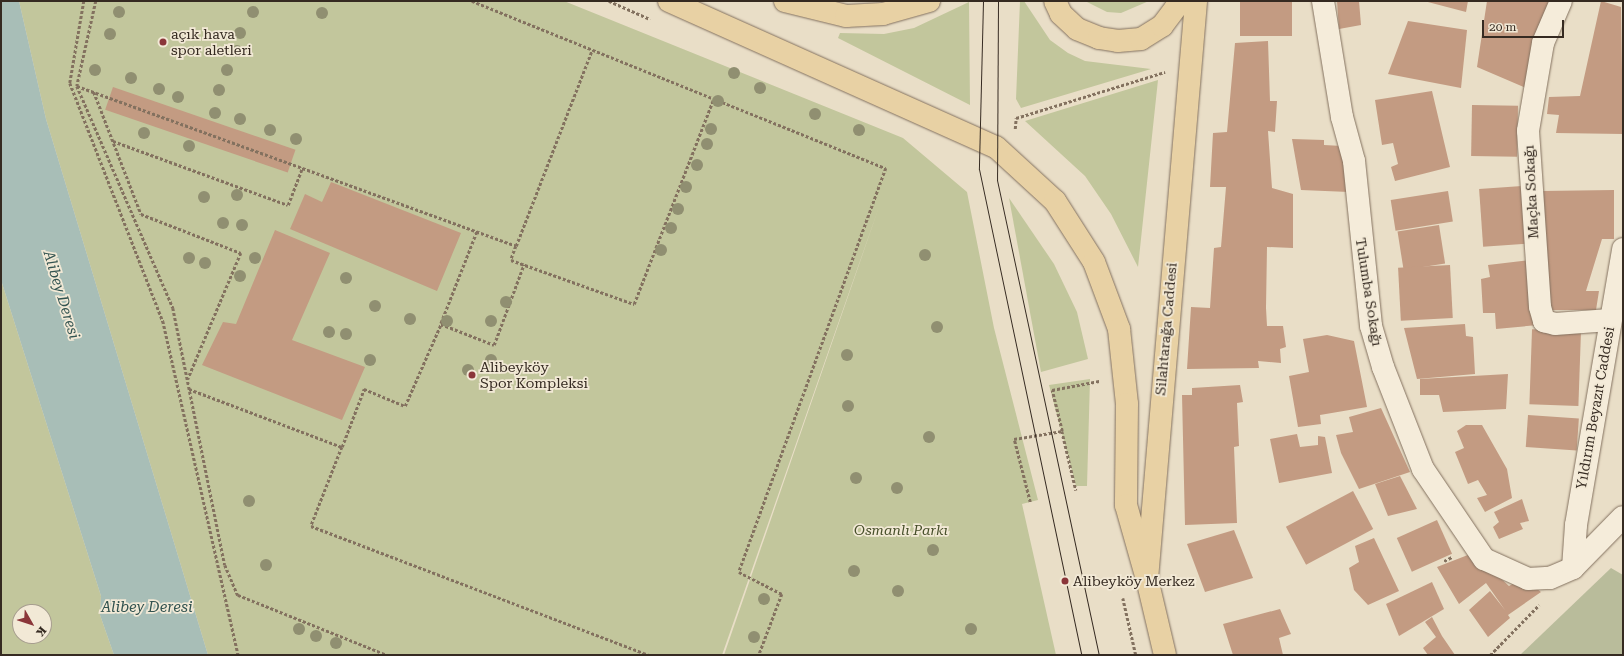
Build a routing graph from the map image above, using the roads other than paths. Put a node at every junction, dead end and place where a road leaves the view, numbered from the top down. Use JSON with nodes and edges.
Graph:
{"nodes":[{"id":1,"x":668,"y":1,"type":"edge"},
{"id":2,"x":784,"y":1,"type":"edge"},
{"id":3,"x":930,"y":1,"type":"edge"},
{"id":4,"x":1055,"y":1,"type":"edge"},
{"id":5,"x":1181,"y":1,"type":"edge"},
{"id":6,"x":1196,"y":1,"type":"edge"},
{"id":7,"x":1323,"y":1,"type":"edge"},
{"id":8,"x":1561,"y":1,"type":"edge"},
{"id":9,"x":1623,"y":249,"type":"edge"},
{"id":10,"x":1610,"y":320,"type":"junction"},
{"id":11,"x":1623,"y":518,"type":"edge"},
{"id":12,"x":1573,"y":568,"type":"junction"},
{"id":13,"x":1147,"y":579,"type":"junction"},
{"id":14,"x":1165,"y":655,"type":"edge"}],
"edges":[{"from":1,"to":13,"type":"main road"},
{"from":2,"to":3,"type":"main road"},
{"from":4,"to":5,"type":"main road"},
{"from":6,"to":13,"type":"main road","name":"Silahtarağa Caddesi"},
{"from":7,"to":12,"type":"street","name":"Tulumba Sokağı"},
{"from":8,"to":10,"type":"street","name":"Maçka Sokağı"},
{"from":9,"to":10,"type":"street","name":"Yıldırım Beyazıt Caddesi"},
{"from":10,"to":12,"type":"street","name":"Yıldırım Beyazıt Caddesi"},
{"from":11,"to":12,"type":"street"},
{"from":13,"to":14,"type":"main road","name":"Silahtarağa Caddesi"}]}
